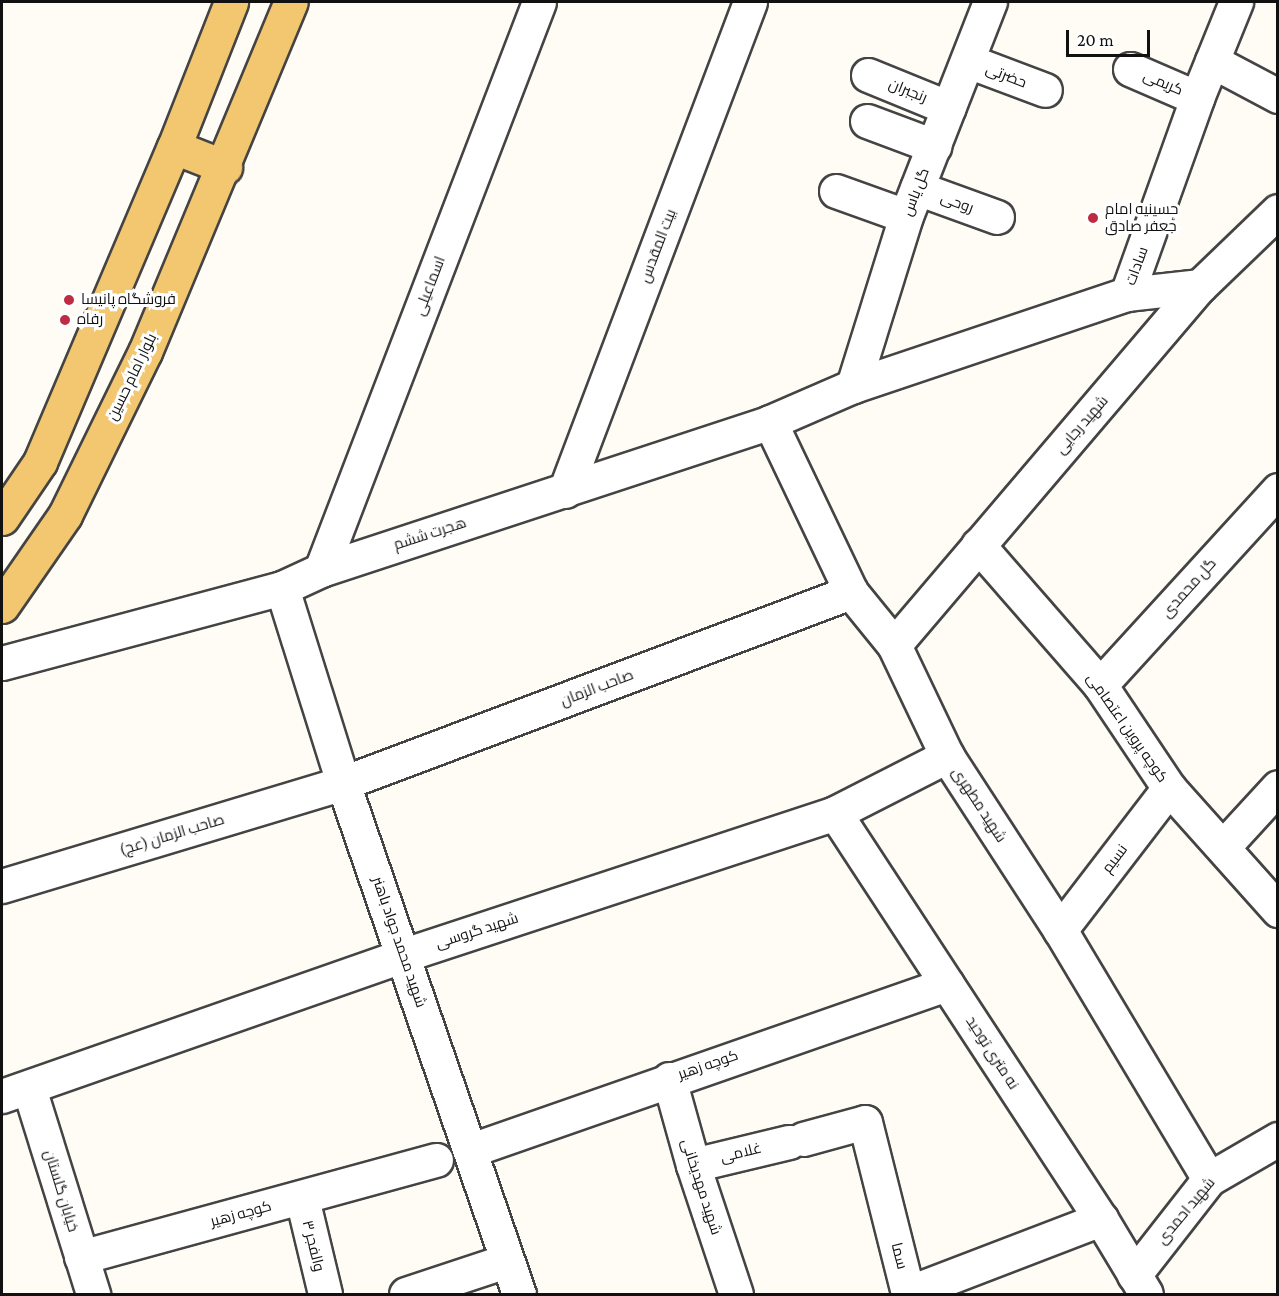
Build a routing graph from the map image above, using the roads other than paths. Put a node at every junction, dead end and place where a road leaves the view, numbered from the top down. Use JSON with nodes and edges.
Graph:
{"nodes":[{"id":1,"x":231,"y":2,"type":"edge"},
{"id":2,"x":291,"y":2,"type":"edge"},
{"id":3,"x":539,"y":2,"type":"edge"},
{"id":4,"x":750,"y":2,"type":"edge"},
{"id":5,"x":990,"y":2,"type":"edge"},
{"id":6,"x":1236,"y":2,"type":"edge"},
{"id":7,"x":968,"y":61,"type":"junction"},
{"id":8,"x":1212,"y":61,"type":"junction"},
{"id":9,"x":1130,"y":69,"type":"dead end"},
{"id":10,"x":868,"y":75,"type":"dead end"},
{"id":11,"x":1045,"y":90,"type":"dead end"},
{"id":12,"x":1278,"y":96,"type":"edge"},
{"id":13,"x":1197,"y":98,"type":"junction"},
{"id":14,"x":949,"y":108,"type":"junction"},
{"id":15,"x":867,"y":121,"type":"dead end"},
{"id":16,"x":934,"y":146,"type":"junction"},
{"id":17,"x":174,"y":147,"type":"junction"},
{"id":18,"x":225,"y":167,"type":"junction"},
{"id":19,"x":836,"y":191,"type":"dead end"},
{"id":20,"x":911,"y":202,"type":"junction"},
{"id":21,"x":1278,"y":211,"type":"edge"},
{"id":22,"x":997,"y":217,"type":"dead end"},
{"id":23,"x":1200,"y":286,"type":"junction"},
{"id":24,"x":1127,"y":294,"type":"junction"},
{"id":25,"x":853,"y":386,"type":"junction"},
{"id":26,"x":770,"y":422,"type":"junction"},
{"id":27,"x":1278,"y":490,"type":"edge"},
{"id":28,"x":565,"y":491,"type":"junction"},
{"id":29,"x":2,"y":518,"type":"edge"},
{"id":30,"x":978,"y":545,"type":"junction"},
{"id":31,"x":321,"y":570,"type":"junction"},
{"id":32,"x":282,"y":588,"type":"junction"},
{"id":33,"x":851,"y":592,"type":"junction"},
{"id":34,"x":2,"y":606,"type":"edge"},
{"id":35,"x":894,"y":645,"type":"junction"},
{"id":36,"x":2,"y":663,"type":"edge"},
{"id":37,"x":1100,"y":685,"type":"junction"},
{"id":38,"x":947,"y":756,"type":"junction"},
{"id":39,"x":343,"y":783,"type":"junction"},
{"id":40,"x":1278,"y":787,"type":"edge"},
{"id":41,"x":1169,"y":788,"type":"junction"},
{"id":42,"x":835,"y":813,"type":"junction"},
{"id":43,"x":1223,"y":847,"type":"junction"},
{"id":44,"x":2,"y":886,"type":"edge"},
{"id":45,"x":1278,"y":910,"type":"edge"},
{"id":46,"x":1060,"y":930,"type":"junction"},
{"id":47,"x":404,"y":955,"type":"junction"},
{"id":48,"x":947,"y":984,"type":"junction"},
{"id":49,"x":669,"y":1079,"type":"junction"},
{"id":50,"x":15,"y":1092,"type":"edge"},
{"id":51,"x":865,"y":1122,"type":"joint"},
{"id":52,"x":1278,"y":1139,"type":"edge"},
{"id":53,"x":471,"y":1150,"type":"junction"},
{"id":54,"x":436,"y":1160,"type":"dead end"},
{"id":55,"x":693,"y":1165,"type":"junction"},
{"id":56,"x":1209,"y":1179,"type":"junction"},
{"id":57,"x":302,"y":1198,"type":"junction"},
{"id":58,"x":1101,"y":1219,"type":"junction"},
{"id":59,"x":81,"y":1257,"type":"junction"},
{"id":60,"x":506,"y":1262,"type":"junction"},
{"id":61,"x":1140,"y":1285,"type":"edge"},
{"id":62,"x":93,"y":1294,"type":"edge"},
{"id":63,"x":325,"y":1294,"type":"edge"},
{"id":64,"x":406,"y":1294,"type":"edge"},
{"id":65,"x":519,"y":1294,"type":"edge"},
{"id":66,"x":736,"y":1294,"type":"edge"}],
"edges":[{"from":1,"to":17,"type":"main road"},
{"from":2,"to":18,"type":"main road","name":"بلوار امام حسین"},
{"from":3,"to":31,"type":"street","name":"اسماعیلی"},
{"from":4,"to":28,"type":"street","name":"بیت المقدس"},
{"from":5,"to":7,"type":"street","name":"گل یاس"},
{"from":6,"to":8,"type":"street","name":"سادات"},
{"from":7,"to":11,"type":"street","name":"حضرتی"},
{"from":7,"to":14,"type":"street","name":"گل یاس"},
{"from":8,"to":12,"type":"street"},
{"from":8,"to":13,"type":"street","name":"سادات"},
{"from":9,"to":13,"type":"street","name":"کریمی"},
{"from":10,"to":14,"type":"street","name":"رنجبران"},
{"from":13,"to":24,"type":"street","name":"سادات"},
{"from":14,"to":16,"type":"street","name":"گل یاس"},
{"from":15,"to":16,"type":"street"},
{"from":16,"to":20,"type":"street","name":"گل یاس"},
{"from":17,"to":18,"type":"main road"},
{"from":17,"to":29,"type":"main road"},
{"from":18,"to":34,"type":"main road","name":"بلوار امام حسین"},
{"from":19,"to":20,"type":"street","name":"روحی"},
{"from":20,"to":22,"type":"street","name":"روحی"},
{"from":20,"to":25,"type":"street","name":"گل یاس"},
{"from":21,"to":23,"type":"street","name":"شهید رجایی"},
{"from":23,"to":24,"type":"street"},
{"from":23,"to":30,"type":"street","name":"شهید رجایی"},
{"from":24,"to":25,"type":"street","name":"سادات"},
{"from":25,"to":26,"type":"street","name":"هجرت ششم"},
{"from":26,"to":28,"type":"street","name":"هجرت ششم"},
{"from":26,"to":33,"type":"street","name":"شهید مطهری"},
{"from":27,"to":37,"type":"street","name":"گل محمدی"},
{"from":28,"to":31,"type":"street","name":"هجرت ششم"},
{"from":30,"to":35,"type":"street","name":"شهید رجایی"},
{"from":30,"to":37,"type":"street","name":"کوچه پروین اعتصامی"},
{"from":31,"to":32,"type":"street","name":"هجرت ششم"},
{"from":32,"to":36,"type":"street","name":"هجرت ششم"},
{"from":32,"to":39,"type":"street","name":"شهید محمد جواد باهنر"},
{"from":33,"to":35,"type":"street","name":"شهید مطهری"},
{"from":33,"to":39,"type":"street","name":"صاحب الزمان"},
{"from":35,"to":38,"type":"street","name":"شهید مطهری"},
{"from":37,"to":41,"type":"street","name":"کوچه پروین اعتصامی"},
{"from":38,"to":42,"type":"street","name":"شهید گروسی"},
{"from":38,"to":46,"type":"street","name":"شهید مطهری"},
{"from":39,"to":44,"type":"street","name":"صاحب الزمان (عج)"},
{"from":39,"to":47,"type":"street","name":"شهید محمد جواد باهنر"},
{"from":40,"to":43,"type":"street"},
{"from":41,"to":43,"type":"street","name":"کوچه پروین اعتصامی"},
{"from":41,"to":46,"type":"street","name":"نسیم"},
{"from":42,"to":47,"type":"street","name":"شهید گروسی"},
{"from":42,"to":48,"type":"street","name":"نه متری توحید"},
{"from":43,"to":45,"type":"street","name":"کوچه پروین اعتصامی"},
{"from":46,"to":56,"type":"street","name":"شهید مطهری"},
{"from":47,"to":50,"type":"street","name":"شهید گروسی"},
{"from":47,"to":53,"type":"street","name":"شهید محمد جواد باهنر"},
{"from":48,"to":49,"type":"street","name":"کوچه زهیر"},
{"from":48,"to":58,"type":"street","name":"نه متری توحید"},
{"from":49,"to":53,"type":"street","name":"کوچه زهیر"},
{"from":49,"to":55,"type":"street","name":"شهید مهدیخانی"},
{"from":50,"to":59,"type":"street","name":"خیابان گلستان"},
{"from":51,"to":55,"type":"street","name":"غلامی"},
{"from":51,"to":58,"type":"street","name":"سما"},
{"from":52,"to":56,"type":"street","name":"شهید احمدی"},
{"from":53,"to":60,"type":"street","name":"شهید محمد جواد باهنر"},
{"from":54,"to":57,"type":"street","name":"کوچه زهیر"},
{"from":55,"to":66,"type":"street","name":"شهید مهدیخانی"},
{"from":56,"to":61,"type":"street","name":"شهید احمدی"},
{"from":57,"to":59,"type":"street","name":"کوچه زهیر"},
{"from":57,"to":63,"type":"street","name":"والفجر ۳"},
{"from":58,"to":61,"type":"street","name":"نه متری توحید"},
{"from":59,"to":62,"type":"street","name":"خیابان گلستان"},
{"from":60,"to":64,"type":"street"},
{"from":60,"to":65,"type":"street","name":"شهید محمد جواد باهنر"}]}
